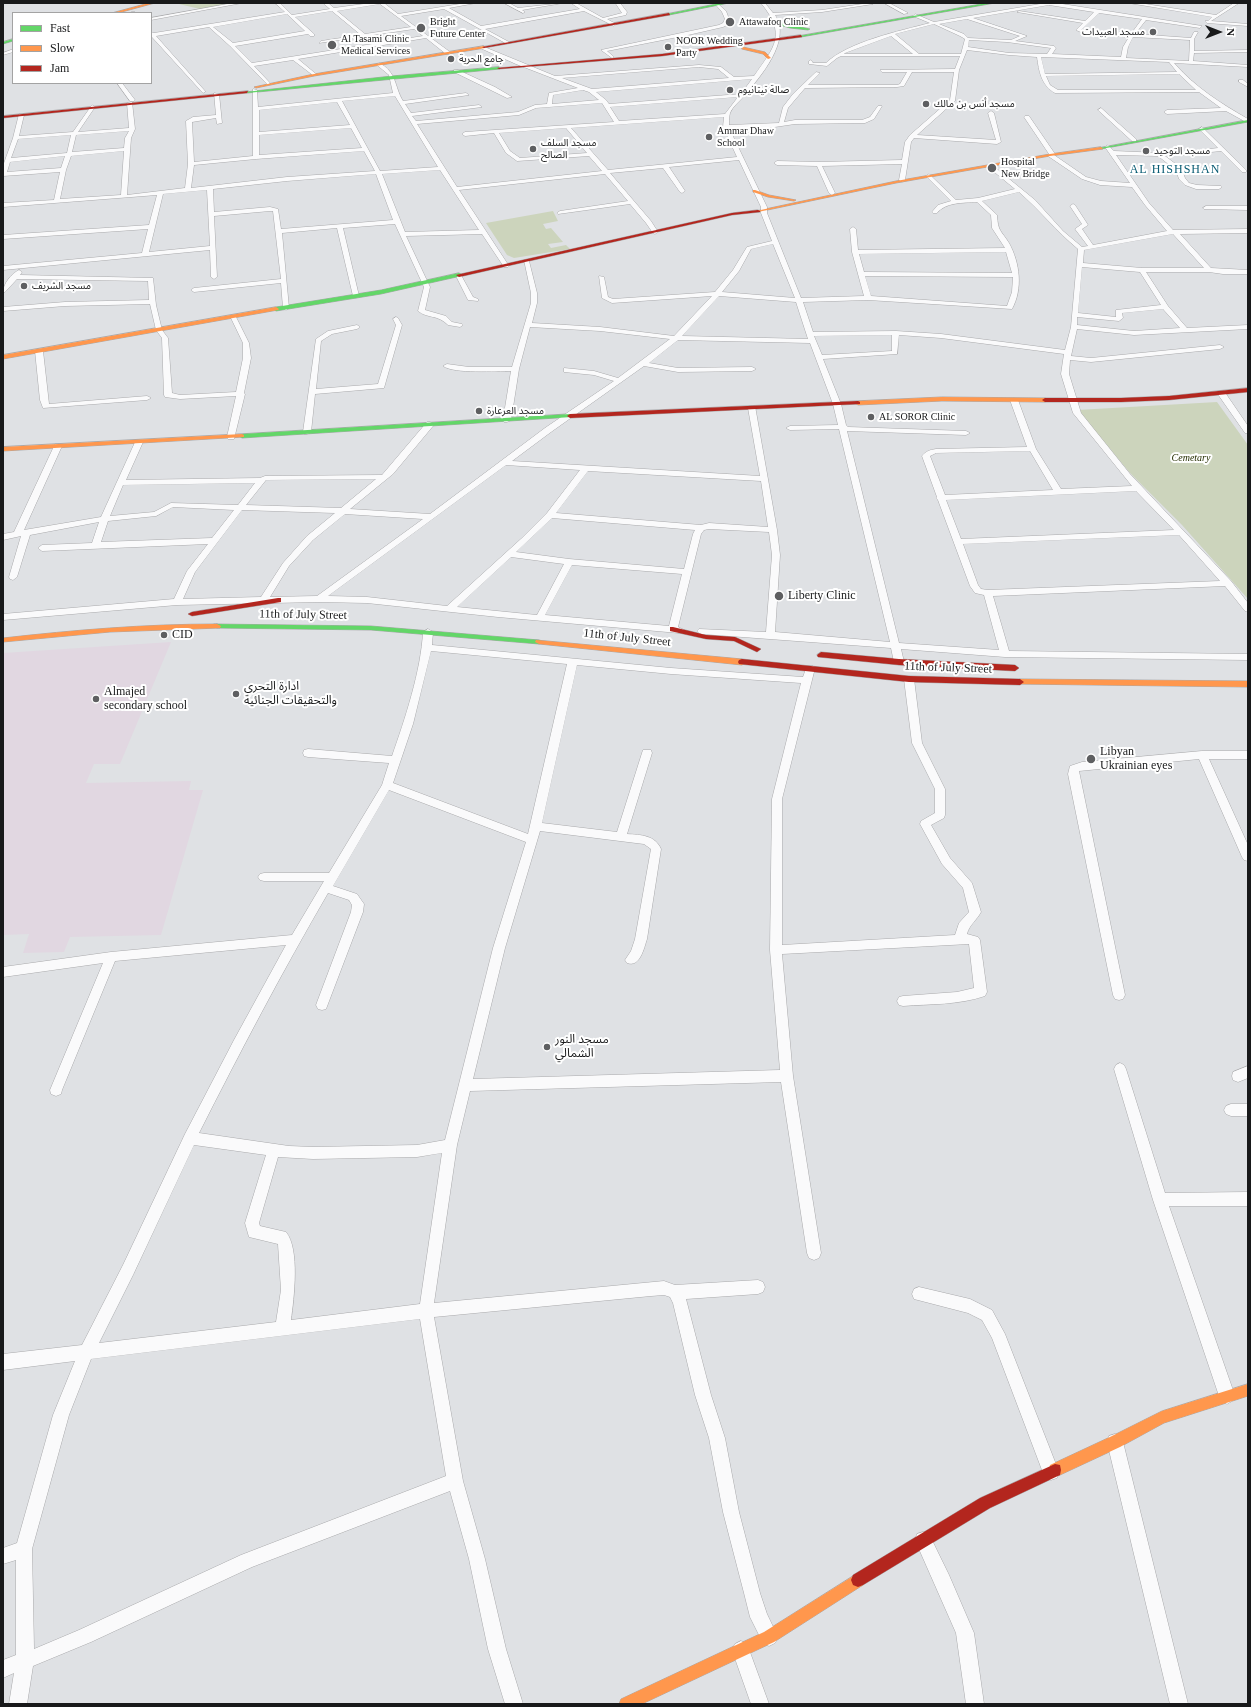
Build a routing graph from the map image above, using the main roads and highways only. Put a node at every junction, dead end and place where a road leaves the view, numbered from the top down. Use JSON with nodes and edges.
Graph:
{"nodes":[{"id":1,"x":971,"y":3,"type":"edge"},
{"id":2,"x":993,"y":3,"type":"edge"},
{"id":3,"x":157,"y":4,"type":"edge"},
{"id":4,"x":715,"y":4,"type":"edge"},
{"id":5,"x":119,"y":12,"type":"edge"},
{"id":6,"x":135,"y":12,"type":"edge"},
{"id":7,"x":911,"y":14,"type":"junction"},
{"id":8,"x":773,"y":15,"type":"edge"},
{"id":9,"x":819,"y":29,"type":"junction"},
{"id":10,"x":811,"y":35,"type":"junction"},
{"id":11,"x":779,"y":38,"type":"junction"},
{"id":12,"x":749,"y":41,"type":"junction"},
{"id":13,"x":726,"y":47,"type":"junction"},
{"id":14,"x":521,"y":64,"type":"junction"},
{"id":15,"x":405,"y":74,"type":"junction"},
{"id":16,"x":256,"y":89,"type":"junction"},
{"id":17,"x":131,"y":101,"type":"junction"},
{"id":18,"x":3,"y":113,"type":"edge"},
{"id":19,"x":3,"y":116,"type":"edge"},
{"id":20,"x":1247,"y":121,"type":"edge"},
{"id":21,"x":1051,"y":155,"type":"junction"},
{"id":22,"x":954,"y":171,"type":"junction"},
{"id":23,"x":799,"y":200,"type":"junction"},
{"id":24,"x":762,"y":209,"type":"junction"},
{"id":25,"x":736,"y":213,"type":"junction"},
{"id":26,"x":767,"y":221,"type":"road end"},
{"id":27,"x":3,"y":357,"type":"edge"},
{"id":28,"x":1248,"y":390,"type":"edge"},
{"id":29,"x":3,"y":449,"type":"edge"},
{"id":30,"x":278,"y":600,"type":"road end"},
{"id":31,"x":257,"y":613,"type":"dead end"},
{"id":32,"x":107,"y":618,"type":"dead end"},
{"id":33,"x":26,"y":624,"type":"dead end"},
{"id":34,"x":673,"y":629,"type":"road end"},
{"id":35,"x":3,"y":640,"type":"edge"},
{"id":36,"x":692,"y":643,"type":"dead end"},
{"id":37,"x":810,"y":654,"type":"dead end"},
{"id":38,"x":1024,"y":668,"type":"dead end"},
{"id":39,"x":1248,"y":684,"type":"edge"},
{"id":40,"x":1248,"y":1390,"type":"edge"},
{"id":41,"x":626,"y":1704,"type":"edge"}],
"edges":[{"from":1,"to":7,"type":"main road"},
{"from":2,"to":7,"type":"main road"},
{"from":3,"to":5,"type":"main road"},
{"from":3,"to":6,"type":"main road"},
{"from":4,"to":16,"type":"main road"},
{"from":7,"to":9,"type":"main road"},
{"from":7,"to":10,"type":"main road"},
{"from":8,"to":9,"type":"main road"},
{"from":8,"to":12,"type":"main road"},
{"from":9,"to":11,"type":"main road"},
{"from":10,"to":11,"type":"main road"},
{"from":10,"to":13,"type":"main road"},
{"from":11,"to":12,"type":"main road"},
{"from":11,"to":13,"type":"main road"},
{"from":12,"to":14,"type":"main road"},
{"from":13,"to":14,"type":"main road"},
{"from":14,"to":15,"type":"main road"},
{"from":14,"to":15,"type":"main road"},
{"from":15,"to":16,"type":"main road"},
{"from":16,"to":17,"type":"main road"},
{"from":16,"to":17,"type":"main road"},
{"from":17,"to":18,"type":"main road"},
{"from":17,"to":19,"type":"main road"},
{"from":20,"to":21,"type":"main road"},
{"from":20,"to":21,"type":"main road"},
{"from":21,"to":22,"type":"main road"},
{"from":21,"to":22,"type":"main road"},
{"from":22,"to":23,"type":"main road"},
{"from":22,"to":24,"type":"main road"},
{"from":23,"to":24,"type":"main road"},
{"from":23,"to":25,"type":"main road"},
{"from":24,"to":25,"type":"main road"},
{"from":25,"to":26,"type":"main road"},
{"from":25,"to":27,"type":"main road"},
{"from":28,"to":29,"type":"main road"},
{"from":30,"to":31,"type":"main road","name":"11th of July Street"},
{"from":32,"to":33,"type":"main road"},
{"from":34,"to":36,"type":"main road"},
{"from":35,"to":39,"type":"main road","name":"11th of July Street"},
{"from":37,"to":38,"type":"main road","name":"11th of July Street"},
{"from":40,"to":41,"type":"main road"}]}
